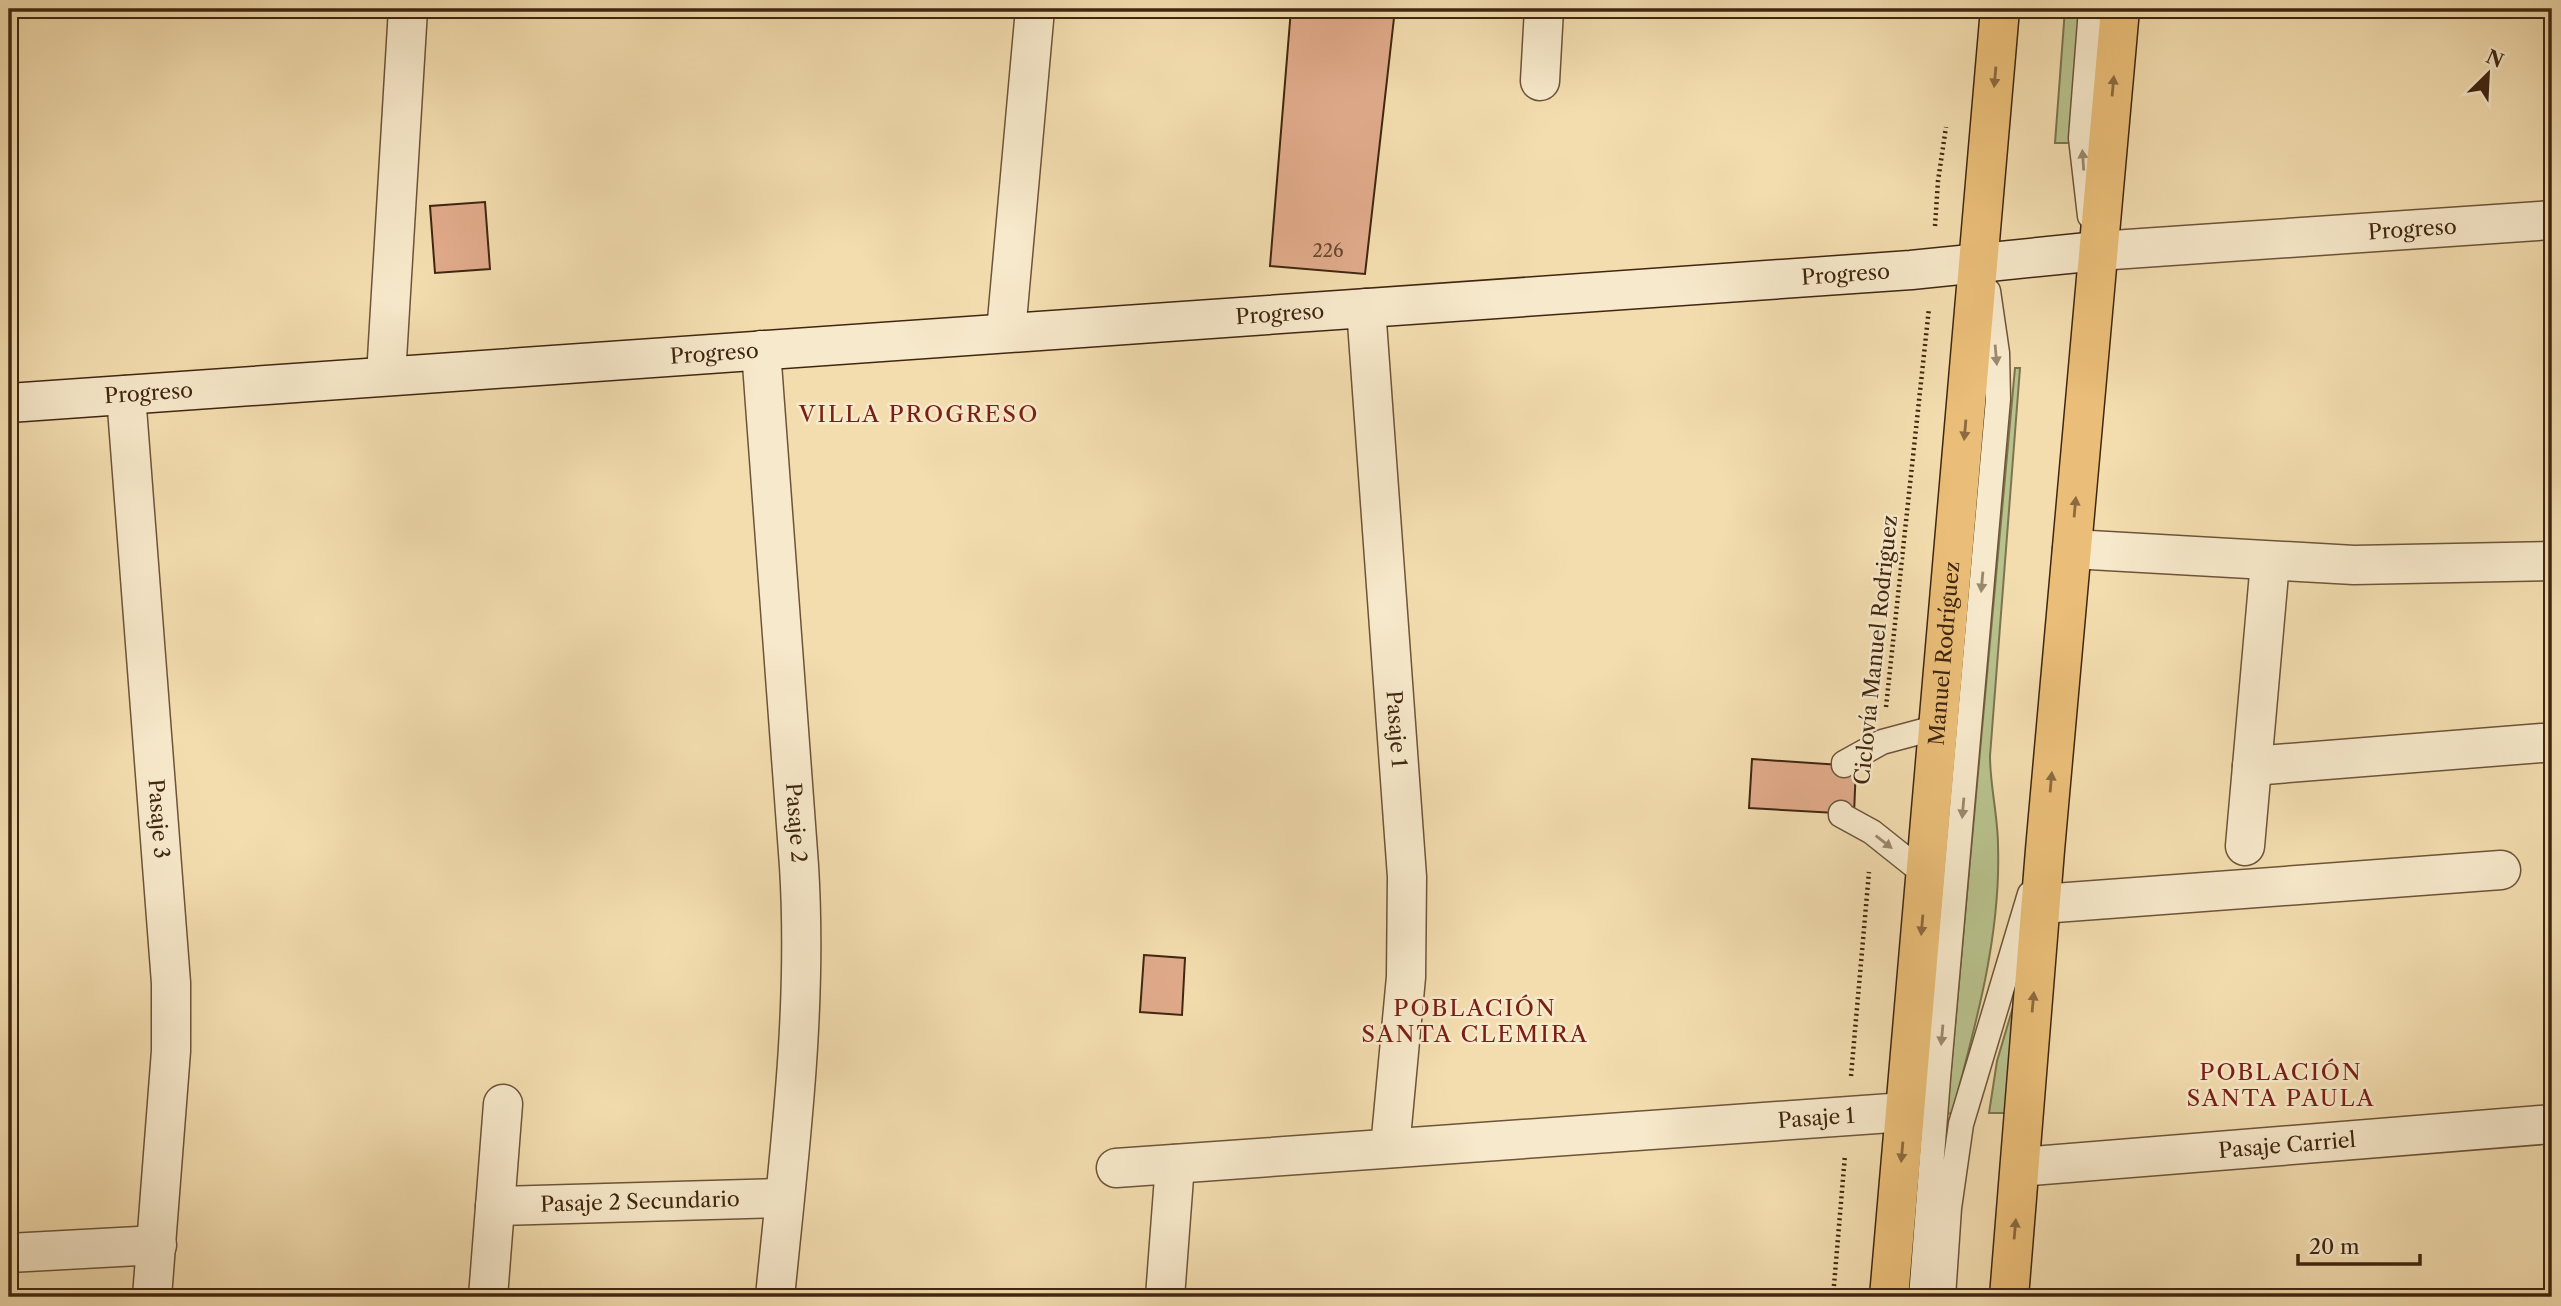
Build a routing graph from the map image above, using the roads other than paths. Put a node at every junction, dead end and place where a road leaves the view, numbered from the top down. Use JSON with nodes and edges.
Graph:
{"nodes":[{"id":1,"x":408,"y":9,"type":"edge"},
{"id":2,"x":1035,"y":9,"type":"edge"},
{"id":3,"x":1544,"y":9,"type":"edge"},
{"id":4,"x":2000,"y":9,"type":"edge"},
{"id":5,"x":2091,"y":9,"type":"edge"},
{"id":6,"x":2120,"y":9,"type":"edge"},
{"id":7,"x":1540,"y":81,"type":"dead end"},
{"id":8,"x":2552,"y":220,"type":"edge"},
{"id":9,"x":2098,"y":251,"type":"junction"},
{"id":10,"x":1978,"y":264,"type":"junction"},
{"id":11,"x":1366,"y":307,"type":"junction"},
{"id":12,"x":1006,"y":332,"type":"junction"},
{"id":13,"x":761,"y":350,"type":"junction"},
{"id":14,"x":386,"y":376,"type":"junction"},
{"id":15,"x":125,"y":395,"type":"junction"},
{"id":16,"x":9,"y":403,"type":"edge"},
{"id":17,"x":2071,"y":549,"type":"junction"},
{"id":18,"x":2552,"y":561,"type":"edge"},
{"id":19,"x":2270,"y":562,"type":"junction"},
{"id":20,"x":1938,"y":727,"type":"junction"},
{"id":21,"x":2542,"y":743,"type":"dead end"},
{"id":22,"x":1844,"y":765,"type":"dead end"},
{"id":23,"x":2252,"y":766,"type":"junction"},
{"id":24,"x":1842,"y":813,"type":"dead end"},
{"id":25,"x":2245,"y":846,"type":"dead end"},
{"id":26,"x":2045,"y":850,"type":"junction"},
{"id":27,"x":2501,"y":870,"type":"dead end"},
{"id":28,"x":1926,"y":875,"type":"junction"},
{"id":29,"x":2041,"y":904,"type":"junction"},
{"id":30,"x":503,"y":1104,"type":"dead end"},
{"id":31,"x":1905,"y":1112,"type":"junction"},
{"id":32,"x":2552,"y":1124,"type":"edge"},
{"id":33,"x":1390,"y":1148,"type":"junction"},
{"id":34,"x":1175,"y":1164,"type":"junction"},
{"id":35,"x":2020,"y":1167,"type":"junction"},
{"id":36,"x":1116,"y":1168,"type":"dead end"},
{"id":37,"x":785,"y":1198,"type":"junction"},
{"id":38,"x":495,"y":1206,"type":"junction"},
{"id":39,"x":157,"y":1245,"type":"junction"},
{"id":40,"x":9,"y":1253,"type":"edge"},
{"id":41,"x":152,"y":1297,"type":"edge"},
{"id":42,"x":488,"y":1297,"type":"edge"},
{"id":43,"x":775,"y":1297,"type":"edge"},
{"id":44,"x":1165,"y":1297,"type":"edge"},
{"id":45,"x":1889,"y":1297,"type":"edge"},
{"id":46,"x":1921,"y":1297,"type":"edge"},
{"id":47,"x":1943,"y":1297,"type":"edge"},
{"id":48,"x":2009,"y":1297,"type":"edge"}],
"edges":[{"from":1,"to":14,"type":"street"},
{"from":2,"to":12,"type":"street"},
{"from":3,"to":7,"type":"street"},
{"from":4,"to":10,"type":"main road","name":"Manuel Rodríguez","one_way":true},
{"from":9,"to":5,"type":"lane","one_way":true},
{"from":9,"to":6,"type":"main road","one_way":true},
{"from":8,"to":9,"type":"street","name":"Progreso"},
{"from":9,"to":10,"type":"street","name":"Progreso"},
{"from":17,"to":9,"type":"main road","one_way":true},
{"from":10,"to":11,"type":"street","name":"Progreso"},
{"from":10,"to":20,"type":"main road","name":"Manuel Rodríguez","one_way":true},
{"from":10,"to":46,"type":"lane","one_way":true},
{"from":11,"to":12,"type":"street","name":"Progreso"},
{"from":11,"to":33,"type":"street","name":"Pasaje 1"},
{"from":12,"to":13,"type":"street","name":"Progreso"},
{"from":13,"to":14,"type":"street","name":"Progreso"},
{"from":13,"to":37,"type":"street","name":"Pasaje 2"},
{"from":14,"to":15,"type":"street","name":"Progreso"},
{"from":15,"to":16,"type":"street","name":"Progreso"},
{"from":15,"to":39,"type":"street","name":"Pasaje 3"},
{"from":17,"to":19,"type":"street"},
{"from":26,"to":17,"type":"main road","one_way":true},
{"from":18,"to":19,"type":"street"},
{"from":19,"to":23,"type":"street"},
{"from":20,"to":22,"type":"lane"},
{"from":20,"to":28,"type":"main road","name":"Manuel Rodríguez"},
{"from":21,"to":23,"type":"street"},
{"from":23,"to":25,"type":"street"},
{"from":24,"to":28,"type":"lane","one_way":true},
{"from":26,"to":29,"type":"main road"},
{"from":26,"to":47,"type":"lane"},
{"from":27,"to":29,"type":"street"},
{"from":28,"to":31,"type":"main road","name":"Manuel Rodríguez","one_way":true},
{"from":35,"to":29,"type":"main road","one_way":true},
{"from":30,"to":38,"type":"street"},
{"from":31,"to":33,"type":"street","name":"Pasaje 1"},
{"from":31,"to":45,"type":"main road","name":"Manuel Rodríguez","one_way":true},
{"from":32,"to":35,"type":"street","name":"Pasaje Carriel"},
{"from":33,"to":34,"type":"street","name":"Pasaje 1"},
{"from":34,"to":36,"type":"street","name":"Pasaje 1"},
{"from":34,"to":44,"type":"street"},
{"from":48,"to":35,"type":"main road","one_way":true},
{"from":37,"to":38,"type":"street","name":"Pasaje 2 Secundario"},
{"from":37,"to":43,"type":"street","name":"Pasaje 2"},
{"from":38,"to":42,"type":"street"},
{"from":39,"to":40,"type":"street"},
{"from":39,"to":41,"type":"street","name":"Pasaje 3"}]}
